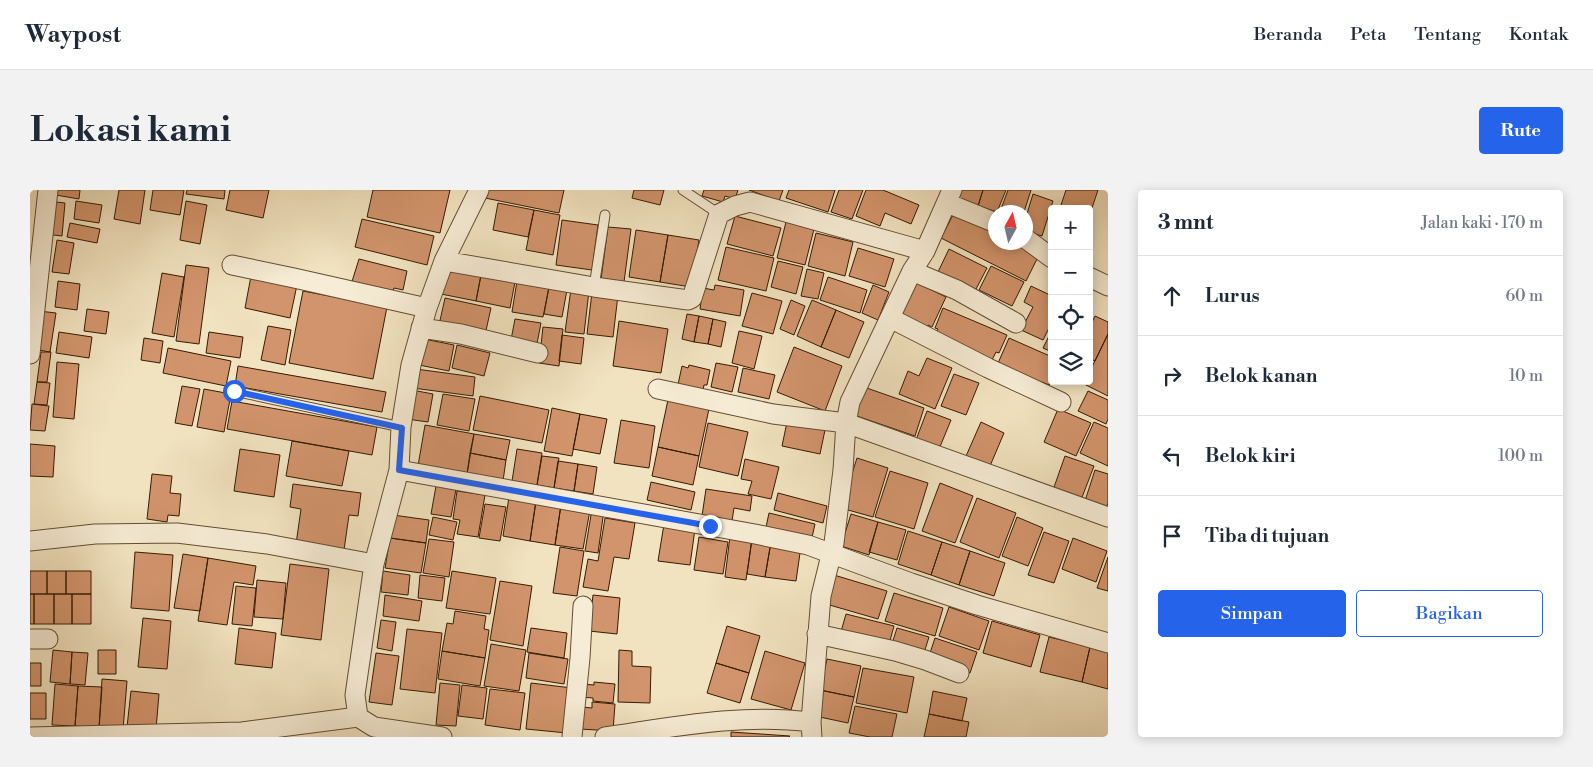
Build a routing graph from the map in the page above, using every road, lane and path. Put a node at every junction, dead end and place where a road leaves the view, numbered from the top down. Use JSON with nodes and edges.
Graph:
{"nodes":[{"id":1,"x":48,"y":190,"type":"edge"},
{"id":2,"x":480,"y":190,"type":"edge"},
{"id":3,"x":683,"y":190,"type":"edge"},
{"id":4,"x":949,"y":196,"type":"edge"},
{"id":5,"x":719,"y":214,"type":"junction"},
{"id":6,"x":604,"y":215,"type":"dead end"},
{"id":7,"x":988,"y":219,"type":"edge"},
{"id":8,"x":1033,"y":244,"type":"edge"},
{"id":9,"x":925,"y":251,"type":"junction"},
{"id":10,"x":1048,"y":255,"type":"edge"},
{"id":11,"x":444,"y":261,"type":"junction"},
{"id":12,"x":232,"y":265,"type":"dead end"},
{"id":13,"x":912,"y":271,"type":"junction"},
{"id":14,"x":1093,"y":279,"type":"edge"},
{"id":15,"x":1108,"y":286,"type":"edge"},
{"id":16,"x":594,"y":287,"type":"junction"},
{"id":17,"x":427,"y":308,"type":"junction"},
{"id":18,"x":890,"y":318,"type":"junction"},
{"id":19,"x":1016,"y":323,"type":"dead end"},
{"id":20,"x":421,"y":328,"type":"junction"},
{"id":21,"x":538,"y":353,"type":"dead end"},
{"id":22,"x":30,"y":354,"type":"edge"},
{"id":23,"x":658,"y":390,"type":"dead end"},
{"id":24,"x":234,"y":391,"type":"dead end"},
{"id":25,"x":1061,"y":402,"type":"dead end"},
{"id":26,"x":846,"y":423,"type":"junction"},
{"id":27,"x":402,"y":428,"type":"junction"},
{"id":28,"x":399,"y":470,"type":"junction"},
{"id":29,"x":1108,"y":517,"type":"edge"},
{"id":30,"x":30,"y":542,"type":"edge"},
{"id":31,"x":830,"y":553,"type":"junction"},
{"id":32,"x":374,"y":564,"type":"junction"},
{"id":33,"x":583,"y":606,"type":"dead end"},
{"id":34,"x":817,"y":634,"type":"junction"},
{"id":35,"x":1108,"y":643,"type":"edge"},
{"id":36,"x":960,"y":673,"type":"dead end"},
{"id":37,"x":358,"y":717,"type":"junction"},
{"id":38,"x":812,"y":729,"type":"edge"},
{"id":39,"x":30,"y":737,"type":"edge"},
{"id":40,"x":442,"y":737,"type":"edge"},
{"id":41,"x":572,"y":737,"type":"edge"},
{"id":42,"x":605,"y":737,"type":"edge"}],
"edges":[{"from":1,"to":22,"type":"street"},
{"from":2,"to":11,"type":"street"},
{"from":3,"to":5,"type":"lane"},
{"from":4,"to":7,"type":"street"},
{"from":4,"to":9,"type":"street"},
{"from":5,"to":9,"type":"street"},
{"from":5,"to":16,"type":"street"},
{"from":6,"to":16,"type":"lane"},
{"from":8,"to":10,"type":"street"},
{"from":9,"to":13,"type":"street"},
{"from":11,"to":16,"type":"street"},
{"from":11,"to":17,"type":"street"},
{"from":12,"to":17,"type":"street"},
{"from":13,"to":18,"type":"street"},
{"from":13,"to":19,"type":"street"},
{"from":14,"to":15,"type":"street"},
{"from":17,"to":20,"type":"street"},
{"from":18,"to":25,"type":"street"},
{"from":18,"to":26,"type":"street"},
{"from":20,"to":21,"type":"street"},
{"from":20,"to":27,"type":"street"},
{"from":23,"to":26,"type":"street"},
{"from":24,"to":27,"type":"lane"},
{"from":26,"to":29,"type":"street"},
{"from":26,"to":31,"type":"street"},
{"from":27,"to":28,"type":"street"},
{"from":28,"to":31,"type":"street"},
{"from":28,"to":32,"type":"street"},
{"from":30,"to":32,"type":"street"},
{"from":31,"to":34,"type":"street"},
{"from":31,"to":35,"type":"street"},
{"from":32,"to":37,"type":"street"},
{"from":33,"to":41,"type":"street"},
{"from":34,"to":36,"type":"street"},
{"from":34,"to":38,"type":"street"},
{"from":37,"to":39,"type":"street"},
{"from":37,"to":40,"type":"street"},
{"from":38,"to":42,"type":"street"}]}
